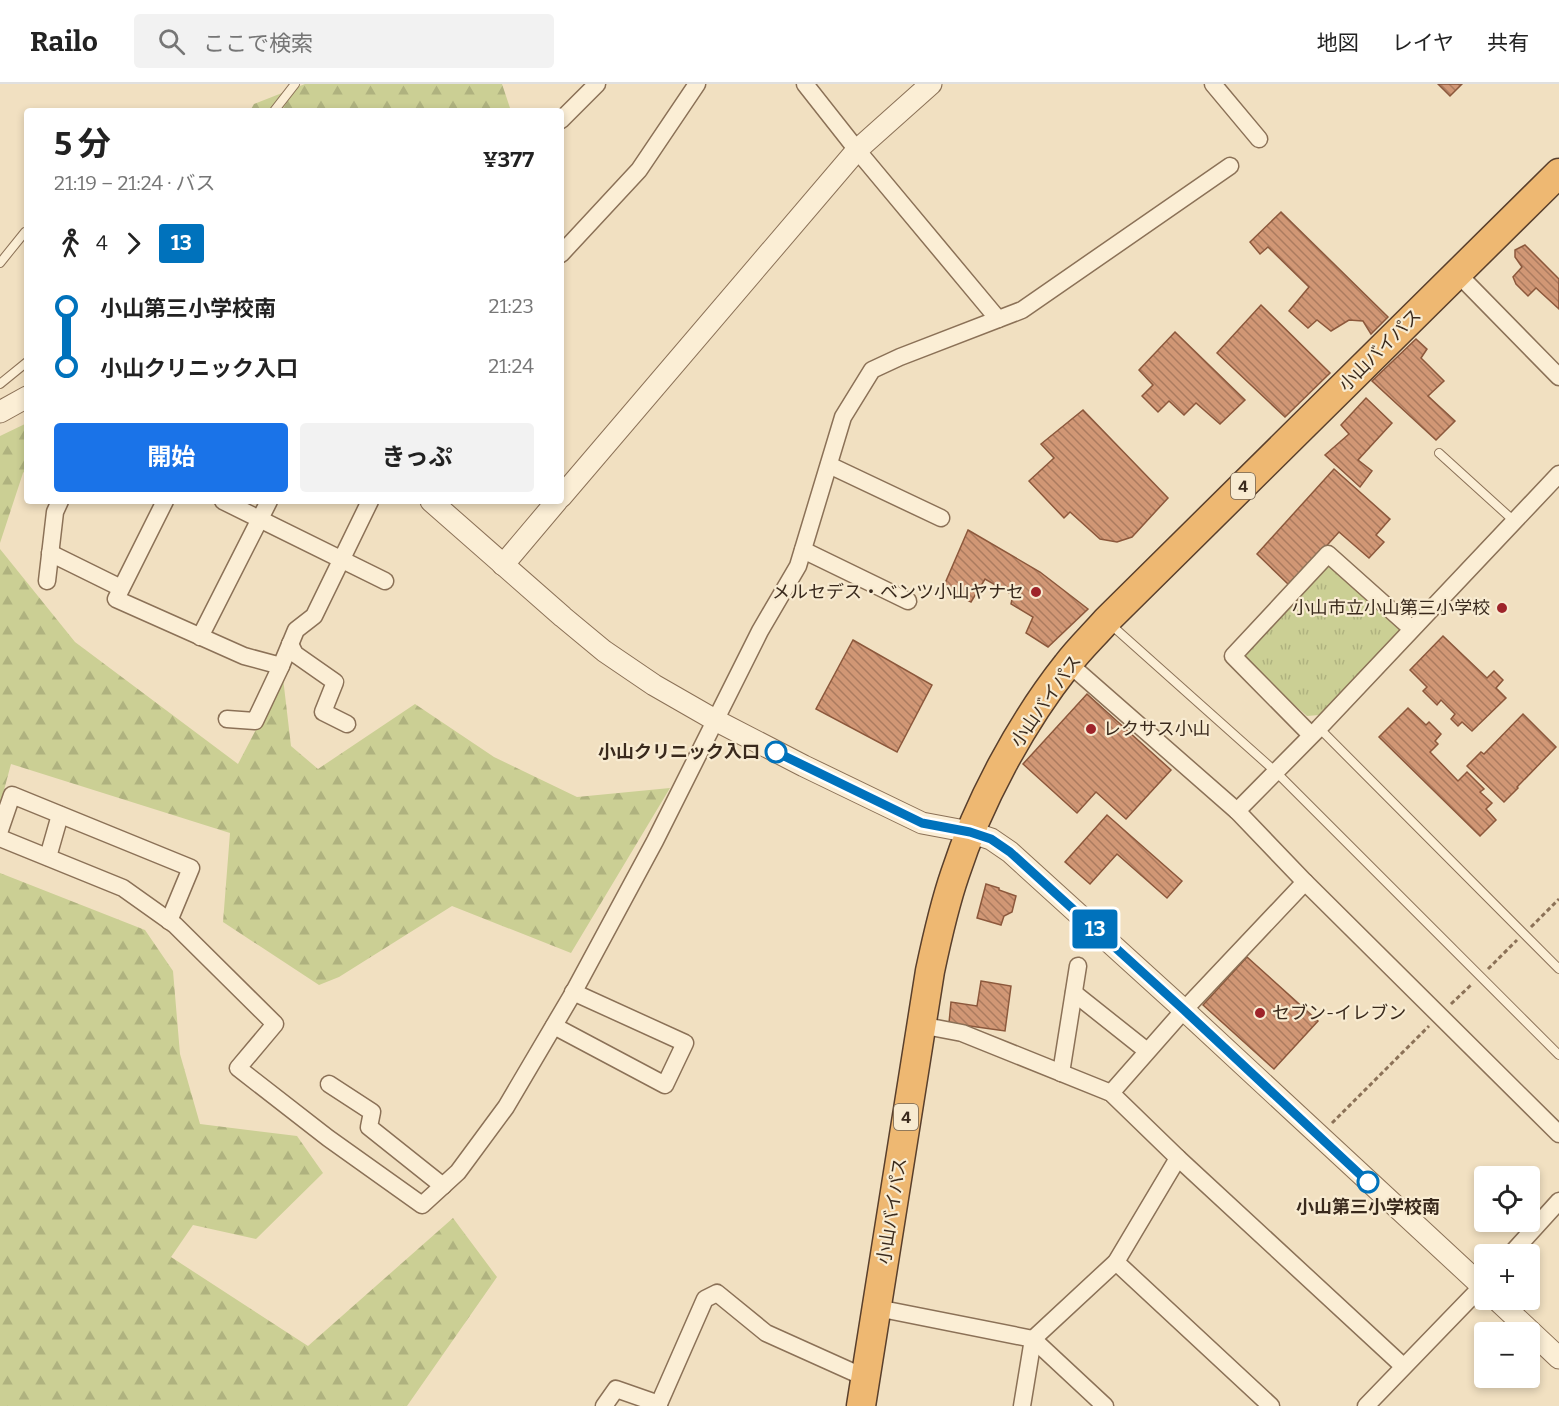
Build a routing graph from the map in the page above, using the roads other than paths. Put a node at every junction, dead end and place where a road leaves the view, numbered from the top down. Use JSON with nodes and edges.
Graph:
{"nodes":[{"id":1,"x":296,"y":84,"type":"edge"},
{"id":2,"x":597,"y":84,"type":"edge"},
{"id":3,"x":697,"y":84,"type":"edge"},
{"id":4,"x":805,"y":84,"type":"edge"},
{"id":5,"x":931,"y":84,"type":"edge"},
{"id":6,"x":1213,"y":84,"type":"edge"},
{"id":7,"x":276,"y":108,"type":"edge"},
{"id":8,"x":564,"y":117,"type":"edge"},
{"id":9,"x":1259,"y":139,"type":"dead end"},
{"id":10,"x":857,"y":150,"type":"junction"},
{"id":11,"x":1230,"y":166,"type":"dead end"},
{"id":12,"x":1559,"y":173,"type":"edge"},
{"id":13,"x":24,"y":233,"type":"edge"},
{"id":14,"x":564,"y":251,"type":"edge"},
{"id":15,"x":0,"y":263,"type":"edge"},
{"id":16,"x":1457,"y":273,"type":"junction"},
{"id":17,"x":998,"y":319,"type":"junction"},
{"id":18,"x":24,"y":364,"type":"edge"},
{"id":19,"x":1559,"y":377,"type":"edge"},
{"id":20,"x":0,"y":384,"type":"edge"},
{"id":21,"x":24,"y":398,"type":"edge"},
{"id":22,"x":2,"y":407,"type":"edge"},
{"id":23,"x":1439,"y":453,"type":"dead end"},
{"id":24,"x":829,"y":465,"type":"junction"},
{"id":25,"x":1559,"y":474,"type":"edge"},
{"id":26,"x":564,"y":492,"type":"edge"},
{"id":27,"x":59,"y":504,"type":"edge"},
{"id":28,"x":163,"y":504,"type":"edge"},
{"id":29,"x":229,"y":504,"type":"edge"},
{"id":30,"x":268,"y":504,"type":"edge"},
{"id":31,"x":369,"y":504,"type":"edge"},
{"id":32,"x":434,"y":504,"type":"edge"},
{"id":33,"x":554,"y":504,"type":"edge"},
{"id":34,"x":941,"y":518,"type":"dead end"},
{"id":35,"x":260,"y":519,"type":"junction"},
{"id":36,"x":1514,"y":521,"type":"junction"},
{"id":37,"x":803,"y":550,"type":"junction"},
{"id":38,"x":50,"y":554,"type":"junction"},
{"id":39,"x":342,"y":559,"type":"junction"},
{"id":40,"x":503,"y":565,"type":"junction"},
{"id":41,"x":47,"y":580,"type":"dead end"},
{"id":42,"x":385,"y":580,"type":"dead end"},
{"id":43,"x":121,"y":588,"type":"junction"},
{"id":44,"x":908,"y":601,"type":"dead end"},
{"id":45,"x":1107,"y":620,"type":"junction"},
{"id":46,"x":1412,"y":628,"type":"junction"},
{"id":47,"x":200,"y":637,"type":"junction"},
{"id":48,"x":290,"y":644,"type":"junction"},
{"id":49,"x":1068,"y":663,"type":"junction"},
{"id":50,"x":281,"y":666,"type":"junction"},
{"id":51,"x":227,"y":719,"type":"dead end"},
{"id":52,"x":715,"y":720,"type":"junction"},
{"id":53,"x":347,"y":724,"type":"dead end"},
{"id":54,"x":1315,"y":732,"type":"junction"},
{"id":55,"x":1276,"y":772,"type":"junction"},
{"id":56,"x":1237,"y":811,"type":"junction"},
{"id":57,"x":60,"y":815,"type":"junction"},
{"id":58,"x":0,"y":830,"type":"edge"},
{"id":59,"x":970,"y":832,"type":"junction"},
{"id":60,"x":0,"y":838,"type":"edge"},
{"id":61,"x":48,"y":857,"type":"junction"},
{"id":62,"x":1305,"y":882,"type":"junction"},
{"id":63,"x":169,"y":921,"type":"junction"},
{"id":64,"x":1078,"y":966,"type":"dead end"},
{"id":65,"x":1559,"y":969,"type":"edge"},
{"id":66,"x":573,"y":992,"type":"junction"},
{"id":67,"x":1074,"y":993,"type":"junction"},
{"id":68,"x":1184,"y":1010,"type":"junction"},
{"id":69,"x":554,"y":1026,"type":"junction"},
{"id":70,"x":920,"y":1026,"type":"junction"},
{"id":71,"x":1148,"y":1051,"type":"junction"},
{"id":72,"x":1559,"y":1055,"type":"edge"},
{"id":73,"x":1061,"y":1073,"type":"junction"},
{"id":74,"x":329,"y":1084,"type":"dead end"},
{"id":75,"x":1111,"y":1093,"type":"junction"},
{"id":76,"x":1559,"y":1134,"type":"edge"},
{"id":77,"x":1178,"y":1158,"type":"junction"},
{"id":78,"x":442,"y":1186,"type":"junction"},
{"id":79,"x":1559,"y":1201,"type":"edge"},
{"id":80,"x":1520,"y":1244,"type":"edge"},
{"id":81,"x":1116,"y":1262,"type":"junction"},
{"id":82,"x":1474,"y":1277,"type":"edge"},
{"id":83,"x":1474,"y":1301,"type":"edge"},
{"id":84,"x":877,"y":1308,"type":"junction"},
{"id":85,"x":1509,"y":1310,"type":"edge"},
{"id":86,"x":1033,"y":1339,"type":"junction"},
{"id":87,"x":1559,"y":1358,"type":"edge"},
{"id":88,"x":1403,"y":1366,"type":"junction"},
{"id":89,"x":866,"y":1378,"type":"junction"},
{"id":90,"x":660,"y":1405,"type":"edge"},
{"id":91,"x":604,"y":1406,"type":"edge"},
{"id":92,"x":861,"y":1406,"type":"edge"},
{"id":93,"x":1022,"y":1406,"type":"edge"},
{"id":94,"x":1105,"y":1406,"type":"edge"},
{"id":95,"x":1270,"y":1406,"type":"edge"},
{"id":96,"x":1366,"y":1406,"type":"edge"}],
"edges":[{"from":1,"to":7,"type":"lane"},
{"from":2,"to":8,"type":"street"},
{"from":3,"to":14,"type":"street"},
{"from":4,"to":10,"type":"street"},
{"from":5,"to":10,"type":"street"},
{"from":6,"to":9,"type":"street"},
{"from":10,"to":17,"type":"street"},
{"from":10,"to":26,"type":"street"},
{"from":11,"to":17,"type":"street"},
{"from":12,"to":16,"type":"highway","name":"小山バイパス","number":"4"},
{"from":13,"to":15,"type":"lane"},
{"from":16,"to":19,"type":"street"},
{"from":16,"to":45,"type":"highway","name":"小山バイパス","number":"4"},
{"from":17,"to":24,"type":"street"},
{"from":18,"to":20,"type":"lane"},
{"from":21,"to":22,"type":"street"},
{"from":23,"to":36,"type":"lane"},
{"from":24,"to":34,"type":"street"},
{"from":24,"to":37,"type":"street"},
{"from":25,"to":36,"type":"street"},
{"from":27,"to":38,"type":"street"},
{"from":28,"to":43,"type":"street"},
{"from":29,"to":35,"type":"street"},
{"from":30,"to":35,"type":"street"},
{"from":31,"to":39,"type":"street"},
{"from":32,"to":40,"type":"street"},
{"from":33,"to":40,"type":"street"},
{"from":35,"to":39,"type":"street"},
{"from":35,"to":47,"type":"street"},
{"from":36,"to":46,"type":"street"},
{"from":37,"to":44,"type":"street"},
{"from":37,"to":52,"type":"street"},
{"from":38,"to":41,"type":"street"},
{"from":38,"to":43,"type":"street"},
{"from":39,"to":42,"type":"street"},
{"from":39,"to":48,"type":"street"},
{"from":40,"to":52,"type":"street"},
{"from":43,"to":47,"type":"street"},
{"from":45,"to":49,"type":"highway","name":"小山バイパス","number":"4"},
{"from":45,"to":55,"type":"lane"},
{"from":46,"to":54,"type":"street"},
{"from":46,"to":54,"type":"street"},
{"from":47,"to":50,"type":"street"},
{"from":48,"to":50,"type":"street"},
{"from":48,"to":53,"type":"street"},
{"from":49,"to":56,"type":"street"},
{"from":49,"to":59,"type":"highway","name":"小山バイパス","number":"4"},
{"from":50,"to":51,"type":"street"},
{"from":52,"to":59,"type":"street"},
{"from":52,"to":66,"type":"street"},
{"from":54,"to":55,"type":"street"},
{"from":54,"to":65,"type":"lane"},
{"from":55,"to":56,"type":"street"},
{"from":55,"to":72,"type":"lane"},
{"from":56,"to":62,"type":"street"},
{"from":57,"to":58,"type":"street"},
{"from":57,"to":61,"type":"street"},
{"from":57,"to":63,"type":"street"},
{"from":59,"to":68,"type":"street"},
{"from":59,"to":70,"type":"highway","name":"小山バイパス","number":"4"},
{"from":60,"to":61,"type":"street"},
{"from":61,"to":63,"type":"street"},
{"from":62,"to":68,"type":"street"},
{"from":62,"to":76,"type":"street"},
{"from":63,"to":78,"type":"street"},
{"from":64,"to":67,"type":"street"},
{"from":66,"to":69,"type":"street"},
{"from":66,"to":69,"type":"street"},
{"from":67,"to":71,"type":"street"},
{"from":67,"to":73,"type":"street"},
{"from":68,"to":71,"type":"street"},
{"from":68,"to":82,"type":"street"},
{"from":69,"to":78,"type":"street"},
{"from":70,"to":73,"type":"street"},
{"from":70,"to":84,"type":"highway","name":"小山バイパス","number":"4"},
{"from":71,"to":75,"type":"street"},
{"from":73,"to":75,"type":"street"},
{"from":74,"to":78,"type":"street"},
{"from":75,"to":77,"type":"street"},
{"from":77,"to":81,"type":"street"},
{"from":77,"to":88,"type":"street"},
{"from":79,"to":80,"type":"street"},
{"from":81,"to":86,"type":"street"},
{"from":81,"to":95,"type":"street"},
{"from":83,"to":88,"type":"street"},
{"from":84,"to":86,"type":"street"},
{"from":84,"to":89,"type":"highway","name":"小山バイパス","number":"4"},
{"from":85,"to":87,"type":"street"},
{"from":86,"to":93,"type":"street"},
{"from":86,"to":94,"type":"street"},
{"from":88,"to":96,"type":"street"},
{"from":89,"to":90,"type":"street"},
{"from":89,"to":92,"type":"highway","name":"小山バイパス","number":"4"},
{"from":90,"to":91,"type":"street"}]}
